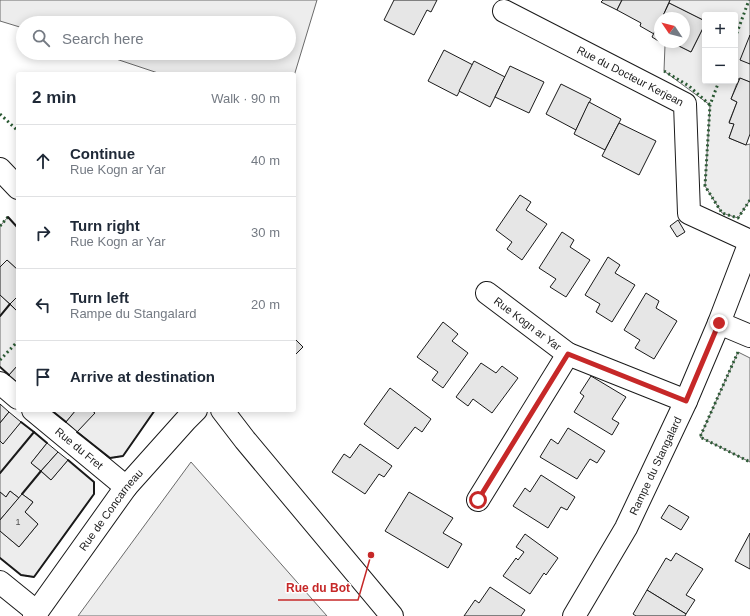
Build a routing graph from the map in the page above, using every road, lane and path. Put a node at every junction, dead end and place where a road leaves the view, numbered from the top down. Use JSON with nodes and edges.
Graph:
{"nodes":[{"id":1,"x":504,"y":11,"type":"dead end"},
{"id":2,"x":0,"y":169,"type":"edge"},
{"id":3,"x":16,"y":186,"type":"edge"},
{"id":4,"x":750,"y":242,"type":"edge"},
{"id":5,"x":487,"y":293,"type":"dead end"},
{"id":6,"x":719,"y":323,"type":"junction"},
{"id":7,"x":750,"y":336,"type":"edge"},
{"id":8,"x":568,"y":354,"type":"junction"},
{"id":9,"x":0,"y":383,"type":"edge"},
{"id":10,"x":16,"y":396,"type":"edge"},
{"id":11,"x":686,"y":401,"type":"junction"},
{"id":12,"x":35,"y":412,"type":"edge"},
{"id":13,"x":194,"y":412,"type":"edge"},
{"id":14,"x":224,"y":412,"type":"edge"},
{"id":15,"x":126,"y":487,"type":"junction"},
{"id":16,"x":478,"y":500,"type":"dead end"},
{"id":17,"x":0,"y":582,"type":"edge"},
{"id":18,"x":35,"y":614,"type":"edge"},
{"id":19,"x":392,"y":616,"type":"edge"},
{"id":20,"x":574,"y":616,"type":"edge"}],
"edges":[{"from":1,"to":4,"type":"street","name":"Rue du Docteur Kerjean"},
{"from":2,"to":3,"type":"street"},
{"from":4,"to":6,"type":"street","name":"Rampe du Stangalard"},
{"from":5,"to":8,"type":"street","name":"Rue Kogn ar Yar"},
{"from":6,"to":7,"type":"street"},
{"from":6,"to":11,"type":"street","name":"Rampe du Stangalard"},
{"from":8,"to":11,"type":"street","name":"Rue Kogn ar Yar"},
{"from":8,"to":16,"type":"street","name":"Rue Kogn ar Yar"},
{"from":9,"to":10,"type":"street"},
{"from":11,"to":20,"type":"street","name":"Rampe du Stangalard"},
{"from":12,"to":15,"type":"street","name":"Rue du Fret"},
{"from":13,"to":15,"type":"street","name":"Rue de Concarneau"},
{"from":14,"to":19,"type":"street"},
{"from":15,"to":18,"type":"street","name":"Rue de Concarneau"},
{"from":17,"to":18,"type":"street"}]}
